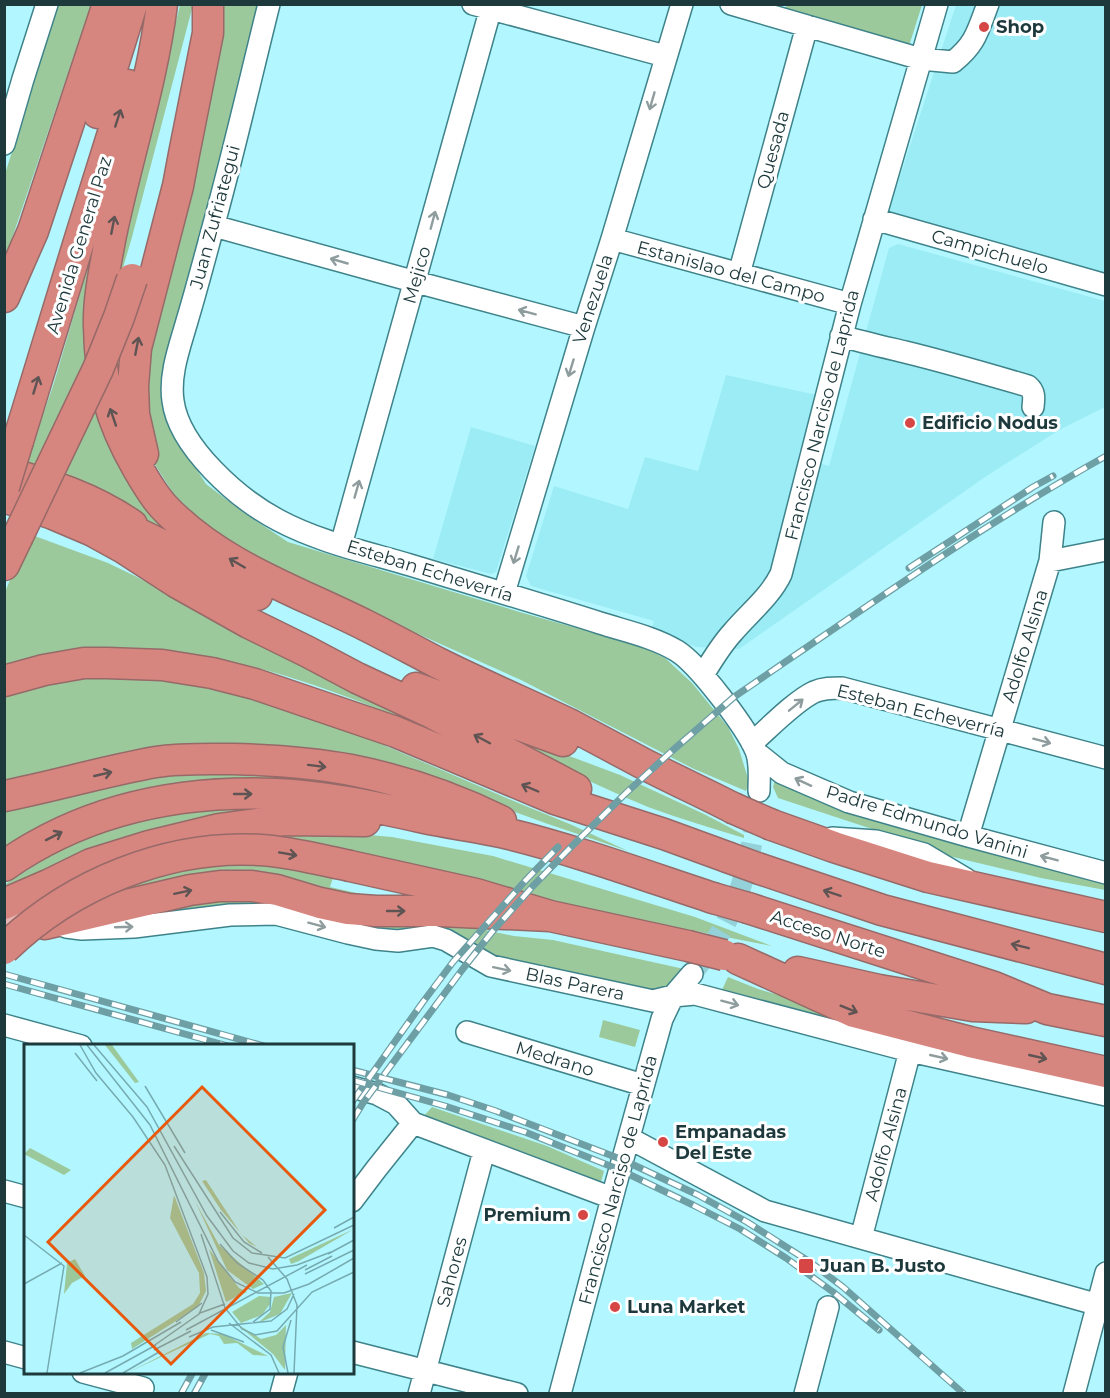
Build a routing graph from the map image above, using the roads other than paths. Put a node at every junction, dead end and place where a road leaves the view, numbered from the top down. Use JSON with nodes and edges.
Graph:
{"nodes":[{"id":1,"x":47,"y":4,"type":"edge"},
{"id":2,"x":99,"y":4,"type":"edge"},
{"id":3,"x":108,"y":4,"type":"edge"},
{"id":4,"x":132,"y":4,"type":"edge"},
{"id":5,"x":161,"y":4,"type":"edge"},
{"id":6,"x":203,"y":4,"type":"edge"},
{"id":7,"x":208,"y":4,"type":"edge"},
{"id":8,"x":269,"y":4,"type":"edge"},
{"id":9,"x":682,"y":4,"type":"edge"},
{"id":10,"x":731,"y":4,"type":"edge"},
{"id":11,"x":937,"y":4,"type":"edge"},
{"id":12,"x":988,"y":4,"type":"edge"},
{"id":13,"x":485,"y":6,"type":"edge"},
{"id":14,"x":807,"y":26,"type":"junction"},
{"id":15,"x":665,"y":56,"type":"junction"},
{"id":16,"x":921,"y":59,"type":"junction"},
{"id":17,"x":5,"y":142,"type":"edge"},
{"id":18,"x":58,"y":157,"type":"junction"},
{"id":19,"x":874,"y":219,"type":"junction"},
{"id":20,"x":214,"y":226,"type":"junction"},
{"id":21,"x":612,"y":239,"type":"junction"},
{"id":22,"x":739,"y":274,"type":"junction"},
{"id":23,"x":416,"y":282,"type":"junction"},
{"id":24,"x":1106,"y":285,"type":"edge"},
{"id":25,"x":4,"y":297,"type":"edge"},
{"id":26,"x":850,"y":304,"type":"junction"},
{"id":27,"x":584,"y":327,"type":"junction"},
{"id":28,"x":841,"y":336,"type":"junction"},
{"id":29,"x":1033,"y":407,"type":"dead end"},
{"id":30,"x":11,"y":428,"type":"edge"},
{"id":31,"x":182,"y":429,"type":"joint"},
{"id":32,"x":4,"y":472,"type":"edge"},
{"id":33,"x":4,"y":485,"type":"edge"},
{"id":34,"x":4,"y":497,"type":"edge"},
{"id":35,"x":162,"y":505,"type":"junction"},
{"id":36,"x":1054,"y":522,"type":"dead end"},
{"id":37,"x":11,"y":527,"type":"edge"},
{"id":38,"x":162,"y":545,"type":"junction"},
{"id":39,"x":341,"y":545,"type":"junction"},
{"id":40,"x":1106,"y":549,"type":"edge"},
{"id":41,"x":1050,"y":561,"type":"junction"},
{"id":42,"x":4,"y":565,"type":"edge"},
{"id":43,"x":176,"y":582,"type":"junction"},
{"id":44,"x":504,"y":593,"type":"junction"},
{"id":45,"x":308,"y":652,"type":"junction"},
{"id":46,"x":440,"y":663,"type":"junction"},
{"id":47,"x":703,"y":675,"type":"junction"},
{"id":48,"x":4,"y":681,"type":"edge"},
{"id":49,"x":1000,"y":730,"type":"junction"},
{"id":50,"x":754,"y":748,"type":"junction"},
{"id":51,"x":1106,"y":758,"type":"edge"},
{"id":52,"x":647,"y":765,"type":"junction"},
{"id":53,"x":759,"y":791,"type":"tunnel mouth"},
{"id":54,"x":4,"y":796,"type":"edge"},
{"id":55,"x":507,"y":833,"type":"junction"},
{"id":56,"x":664,"y":834,"type":"junction"},
{"id":57,"x":968,"y":837,"type":"junction"},
{"id":58,"x":552,"y":845,"type":"junction"},
{"id":59,"x":4,"y":866,"type":"edge"},
{"id":60,"x":1106,"y":873,"type":"edge"},
{"id":61,"x":4,"y":904,"type":"edge"},
{"id":62,"x":550,"y":916,"type":"junction"},
{"id":63,"x":1106,"y":917,"type":"edge"},
{"id":64,"x":4,"y":923,"type":"edge"},
{"id":65,"x":45,"y":924,"type":"junction"},
{"id":66,"x":4,"y":949,"type":"edge"},
{"id":67,"x":731,"y":957,"type":"junction"},
{"id":68,"x":690,"y":960,"type":"junction"},
{"id":69,"x":1091,"y":962,"type":"edge"},
{"id":70,"x":1106,"y":969,"type":"edge"},
{"id":71,"x":673,"y":996,"type":"junction"},
{"id":72,"x":1047,"y":1009,"type":"junction"},
{"id":73,"x":1106,"y":1021,"type":"edge"},
{"id":74,"x":4,"y":1025,"type":"edge"},
{"id":75,"x":467,"y":1032,"type":"dead end"},
{"id":76,"x":74,"y":1044,"type":"edge"},
{"id":77,"x":910,"y":1051,"type":"junction"},
{"id":78,"x":1106,"y":1072,"type":"edge"},
{"id":79,"x":643,"y":1085,"type":"junction"},
{"id":80,"x":354,"y":1087,"type":"edge"},
{"id":81,"x":1106,"y":1095,"type":"edge"},
{"id":82,"x":413,"y":1123,"type":"junction"},
{"id":83,"x":629,"y":1138,"type":"junction"},
{"id":84,"x":484,"y":1151,"type":"junction"},
{"id":85,"x":4,"y":1191,"type":"edge"},
{"id":86,"x":24,"y":1196,"type":"edge"},
{"id":87,"x":354,"y":1198,"type":"edge"},
{"id":88,"x":612,"y":1198,"type":"junction"},
{"id":89,"x":861,"y":1238,"type":"junction"},
{"id":90,"x":1106,"y":1273,"type":"edge"},
{"id":91,"x":828,"y":1306,"type":"dead end"},
{"id":92,"x":1101,"y":1306,"type":"edge"},
{"id":93,"x":4,"y":1352,"type":"edge"},
{"id":94,"x":354,"y":1352,"type":"edge"},
{"id":95,"x":24,"y":1357,"type":"edge"},
{"id":96,"x":426,"y":1370,"type":"junction"},
{"id":97,"x":92,"y":1374,"type":"edge"},
{"id":98,"x":286,"y":1374,"type":"edge"},
{"id":99,"x":144,"y":1385,"type":"edge"},
{"id":100,"x":281,"y":1394,"type":"edge"},
{"id":101,"x":419,"y":1394,"type":"edge"},
{"id":102,"x":517,"y":1394,"type":"edge"},
{"id":103,"x":560,"y":1394,"type":"edge"},
{"id":104,"x":805,"y":1394,"type":"edge"},
{"id":105,"x":1074,"y":1394,"type":"edge"}],
"edges":[{"from":1,"to":17,"type":"street"},
{"from":2,"to":18,"type":"street"},
{"from":3,"to":18,"type":"highway"},
{"from":4,"to":30,"type":"highway","name":"Avenida General Paz"},
{"from":30,"to":5,"type":"highway","name":"Avenida General Paz","one_way":true},
{"from":35,"to":5,"type":"highway","one_way":true},
{"from":6,"to":37,"type":"highway","bridge":true},
{"from":35,"to":7,"type":"highway","one_way":true},
{"from":8,"to":20,"type":"street","name":"Juan Zufriategui"},
{"from":9,"to":15,"type":"street","name":"Venezuela"},
{"from":10,"to":14,"type":"street"},
{"from":11,"to":16,"type":"street","name":"Francisco Narciso de Laprida"},
{"from":12,"to":16,"type":"street"},
{"from":13,"to":15,"type":"street"},
{"from":23,"to":13,"type":"street","name":"Mejico","one_way":true},
{"from":14,"to":16,"type":"street"},
{"from":14,"to":22,"type":"street","name":"Quesada"},
{"from":15,"to":21,"type":"street","name":"Venezuela","one_way":true},
{"from":16,"to":19,"type":"street","name":"Francisco Narciso de Laprida"},
{"from":18,"to":25,"type":"highway"},
{"from":19,"to":24,"type":"street","name":"Campichuelo"},
{"from":19,"to":26,"type":"street","name":"Francisco Narciso de Laprida"},
{"from":23,"to":20,"type":"street","one_way":true},
{"from":20,"to":31,"type":"street","name":"Juan Zufriategui"},
{"from":21,"to":22,"type":"street","name":"Estanislao del Campo"},
{"from":21,"to":27,"type":"street","name":"Venezuela"},
{"from":22,"to":26,"type":"street","name":"Estanislao del Campo"},
{"from":27,"to":23,"type":"street","one_way":true},
{"from":39,"to":23,"type":"street","name":"Mejico","one_way":true},
{"from":26,"to":28,"type":"street","name":"Francisco Narciso de Laprida"},
{"from":27,"to":44,"type":"street","name":"Venezuela","one_way":true},
{"from":28,"to":29,"type":"street"},
{"from":28,"to":47,"type":"street","name":"Francisco Narciso de Laprida"},
{"from":30,"to":33,"type":"highway","name":"Avenida General Paz","bridge":true},
{"from":31,"to":39,"type":"street","name":"Esteban Echeverría"},
{"from":32,"to":38,"type":"highway"},
{"from":33,"to":38,"type":"highway"},
{"from":34,"to":43,"type":"highway"},
{"from":46,"to":35,"type":"highway","one_way":true},
{"from":36,"to":41,"type":"street","name":"Adolfo Alsina"},
{"from":37,"to":42,"type":"highway"},
{"from":37,"to":43,"type":"highway"},
{"from":38,"to":46,"type":"highway"},
{"from":39,"to":44,"type":"street","name":"Esteban Echeverría"},
{"from":40,"to":41,"type":"street"},
{"from":41,"to":49,"type":"street","name":"Adolfo Alsina"},
{"from":43,"to":45,"type":"highway"},
{"from":44,"to":47,"type":"street","name":"Esteban Echeverría"},
{"from":45,"to":52,"type":"highway"},
{"from":56,"to":45,"type":"highway","one_way":true},
{"from":46,"to":52,"type":"highway"},
{"from":47,"to":50,"type":"street"},
{"from":56,"to":48,"type":"highway","one_way":true},
{"from":50,"to":49,"type":"street","name":"Esteban Echeverría","one_way":true},
{"from":49,"to":51,"type":"street","name":"Esteban Echeverría","one_way":true},
{"from":49,"to":57,"type":"street","name":"Adolfo Alsina"},
{"from":50,"to":53,"type":"street"},
{"from":57,"to":50,"type":"street","name":"Padre Edmundo Vanini","one_way":true},
{"from":52,"to":63,"type":"highway","bridge":true},
{"from":54,"to":58,"type":"highway","one_way":true},
{"from":55,"to":58,"type":"highway"},
{"from":59,"to":55,"type":"highway","one_way":true},
{"from":55,"to":61,"type":"highway"},
{"from":69,"to":56,"type":"highway","one_way":true,"bridge":true},
{"from":60,"to":57,"type":"street","name":"Padre Edmundo Vanini","one_way":true},
{"from":58,"to":72,"type":"highway","name":"Acceso Norte","bridge":true},
{"from":65,"to":62,"type":"highway","one_way":true},
{"from":66,"to":62,"type":"highway","one_way":true,"bridge":true},
{"from":62,"to":68,"type":"highway"},
{"from":64,"to":65,"type":"main road"},
{"from":65,"to":71,"type":"street","name":"Blas Parera","one_way":true},
{"from":67,"to":68,"type":"highway","bridge":true},
{"from":67,"to":72,"type":"highway"},
{"from":67,"to":78,"type":"highway","one_way":true},
{"from":68,"to":71,"type":"street","name":"Francisco Narciso de Laprida"},
{"from":69,"to":70,"type":"highway"},
{"from":71,"to":77,"type":"street","name":"Blas Parera","one_way":true},
{"from":71,"to":79,"type":"street","name":"Francisco Narciso de Laprida"},
{"from":72,"to":73,"type":"highway","name":"Acceso Norte"},
{"from":74,"to":76,"type":"street"},
{"from":75,"to":79,"type":"street","name":"Medrano"},
{"from":77,"to":81,"type":"street","name":"Blas Parera","one_way":true},
{"from":77,"to":89,"type":"street","name":"Adolfo Alsina"},
{"from":79,"to":83,"type":"street","name":"Francisco Narciso de Laprida"},
{"from":80,"to":82,"type":"street"},
{"from":82,"to":84,"type":"street"},
{"from":82,"to":87,"type":"street"},
{"from":83,"to":88,"type":"street","name":"Francisco Narciso de Laprida"},
{"from":83,"to":89,"type":"street"},
{"from":84,"to":88,"type":"street"},
{"from":84,"to":96,"type":"street","name":"Sahores"},
{"from":85,"to":86,"type":"street"},
{"from":88,"to":103,"type":"street","name":"Francisco Narciso de Laprida"},
{"from":89,"to":92,"type":"street"},
{"from":90,"to":92,"type":"street"},
{"from":91,"to":104,"type":"street"},
{"from":92,"to":105,"type":"street"},
{"from":93,"to":95,"type":"street"},
{"from":94,"to":96,"type":"street"},
{"from":96,"to":101,"type":"street","name":"Sahores"},
{"from":96,"to":102,"type":"street"},
{"from":97,"to":99,"type":"street"},
{"from":98,"to":100,"type":"street"}]}
